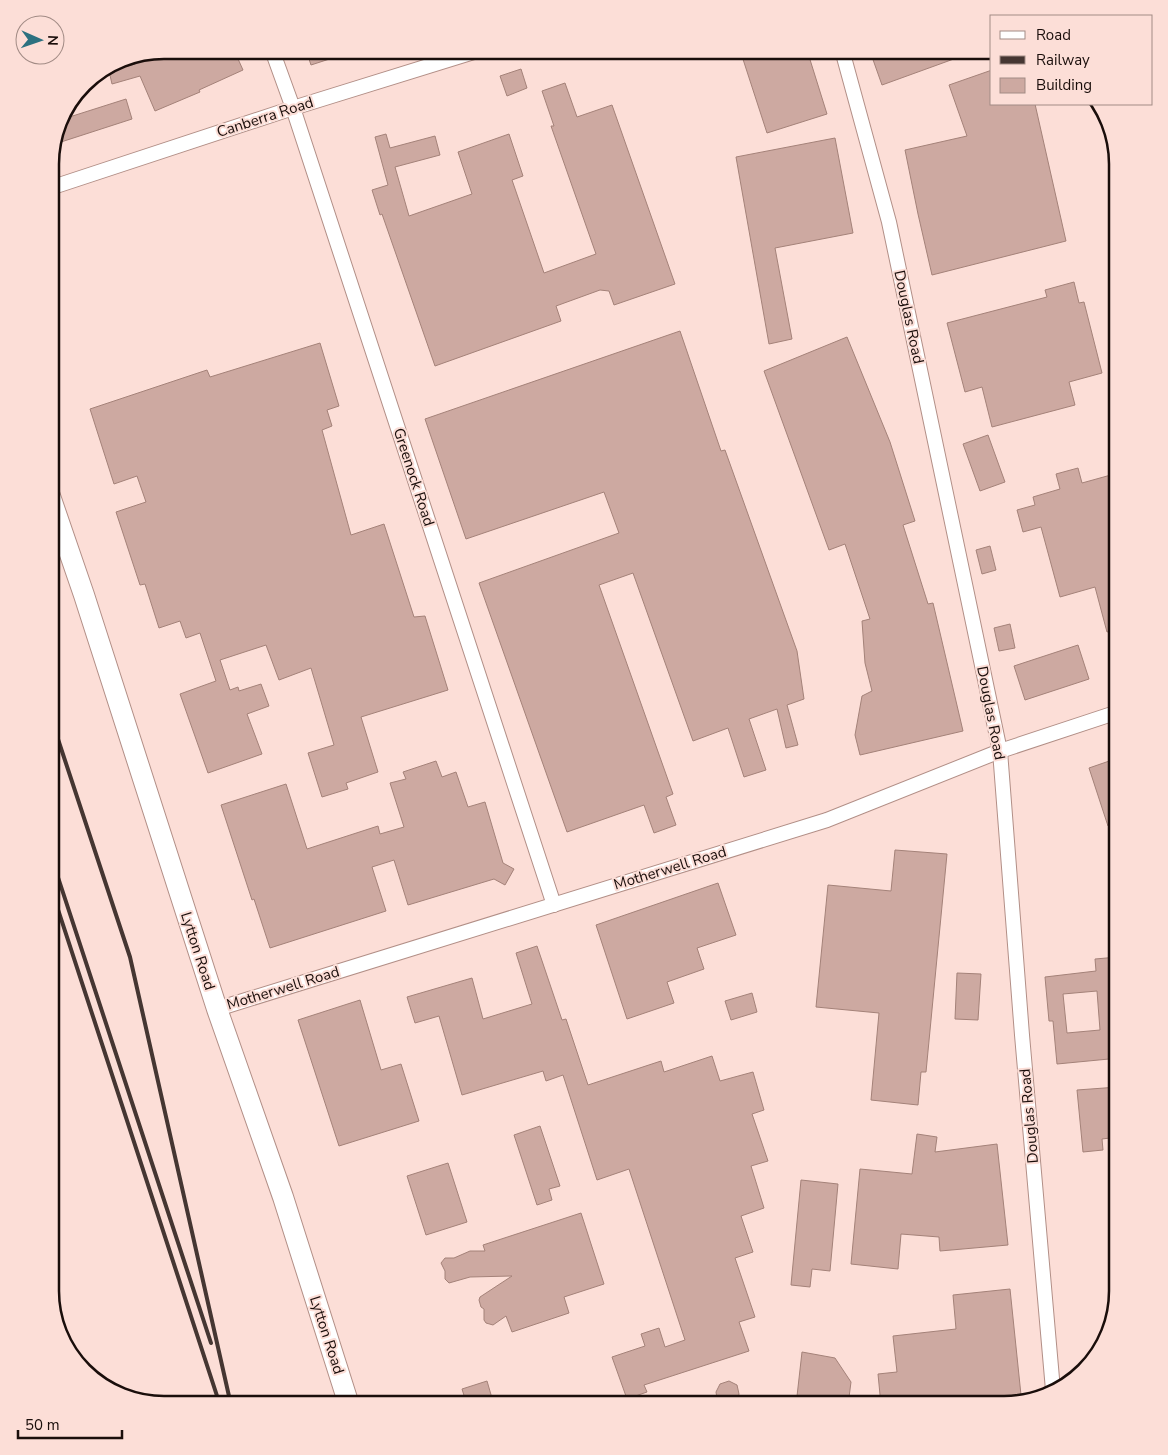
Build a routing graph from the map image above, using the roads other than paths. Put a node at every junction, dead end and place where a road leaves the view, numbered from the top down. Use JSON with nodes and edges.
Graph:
{"nodes":[{"id":1,"x":275,"y":59,"type":"edge"},
{"id":2,"x":451,"y":59,"type":"edge"},
{"id":3,"x":844,"y":59,"type":"edge"},
{"id":4,"x":293,"y":108,"type":"junction"},
{"id":5,"x":59,"y":185,"type":"edge"},
{"id":6,"x":59,"y":522,"type":"edge"},
{"id":7,"x":1109,"y":715,"type":"edge"},
{"id":8,"x":1000,"y":751,"type":"junction"},
{"id":9,"x":554,"y":904,"type":"junction"},
{"id":10,"x":217,"y":1009,"type":"junction"},
{"id":11,"x":1052,"y":1384,"type":"edge"},
{"id":12,"x":346,"y":1396,"type":"edge"}],
"edges":[{"from":1,"to":4,"type":"street","name":"Greenock Road"},
{"from":2,"to":4,"type":"street","name":"Canberra Road"},
{"from":3,"to":8,"type":"street","name":"Douglas Road"},
{"from":4,"to":5,"type":"street","name":"Canberra Road"},
{"from":4,"to":9,"type":"street","name":"Greenock Road"},
{"from":6,"to":10,"type":"main road","name":"Lytton Road"},
{"from":7,"to":8,"type":"street","name":"Motherwell Road"},
{"from":8,"to":9,"type":"street","name":"Motherwell Road"},
{"from":8,"to":11,"type":"street","name":"Douglas Road"},
{"from":9,"to":10,"type":"street","name":"Motherwell Road"},
{"from":10,"to":12,"type":"main road","name":"Lytton Road"}]}
